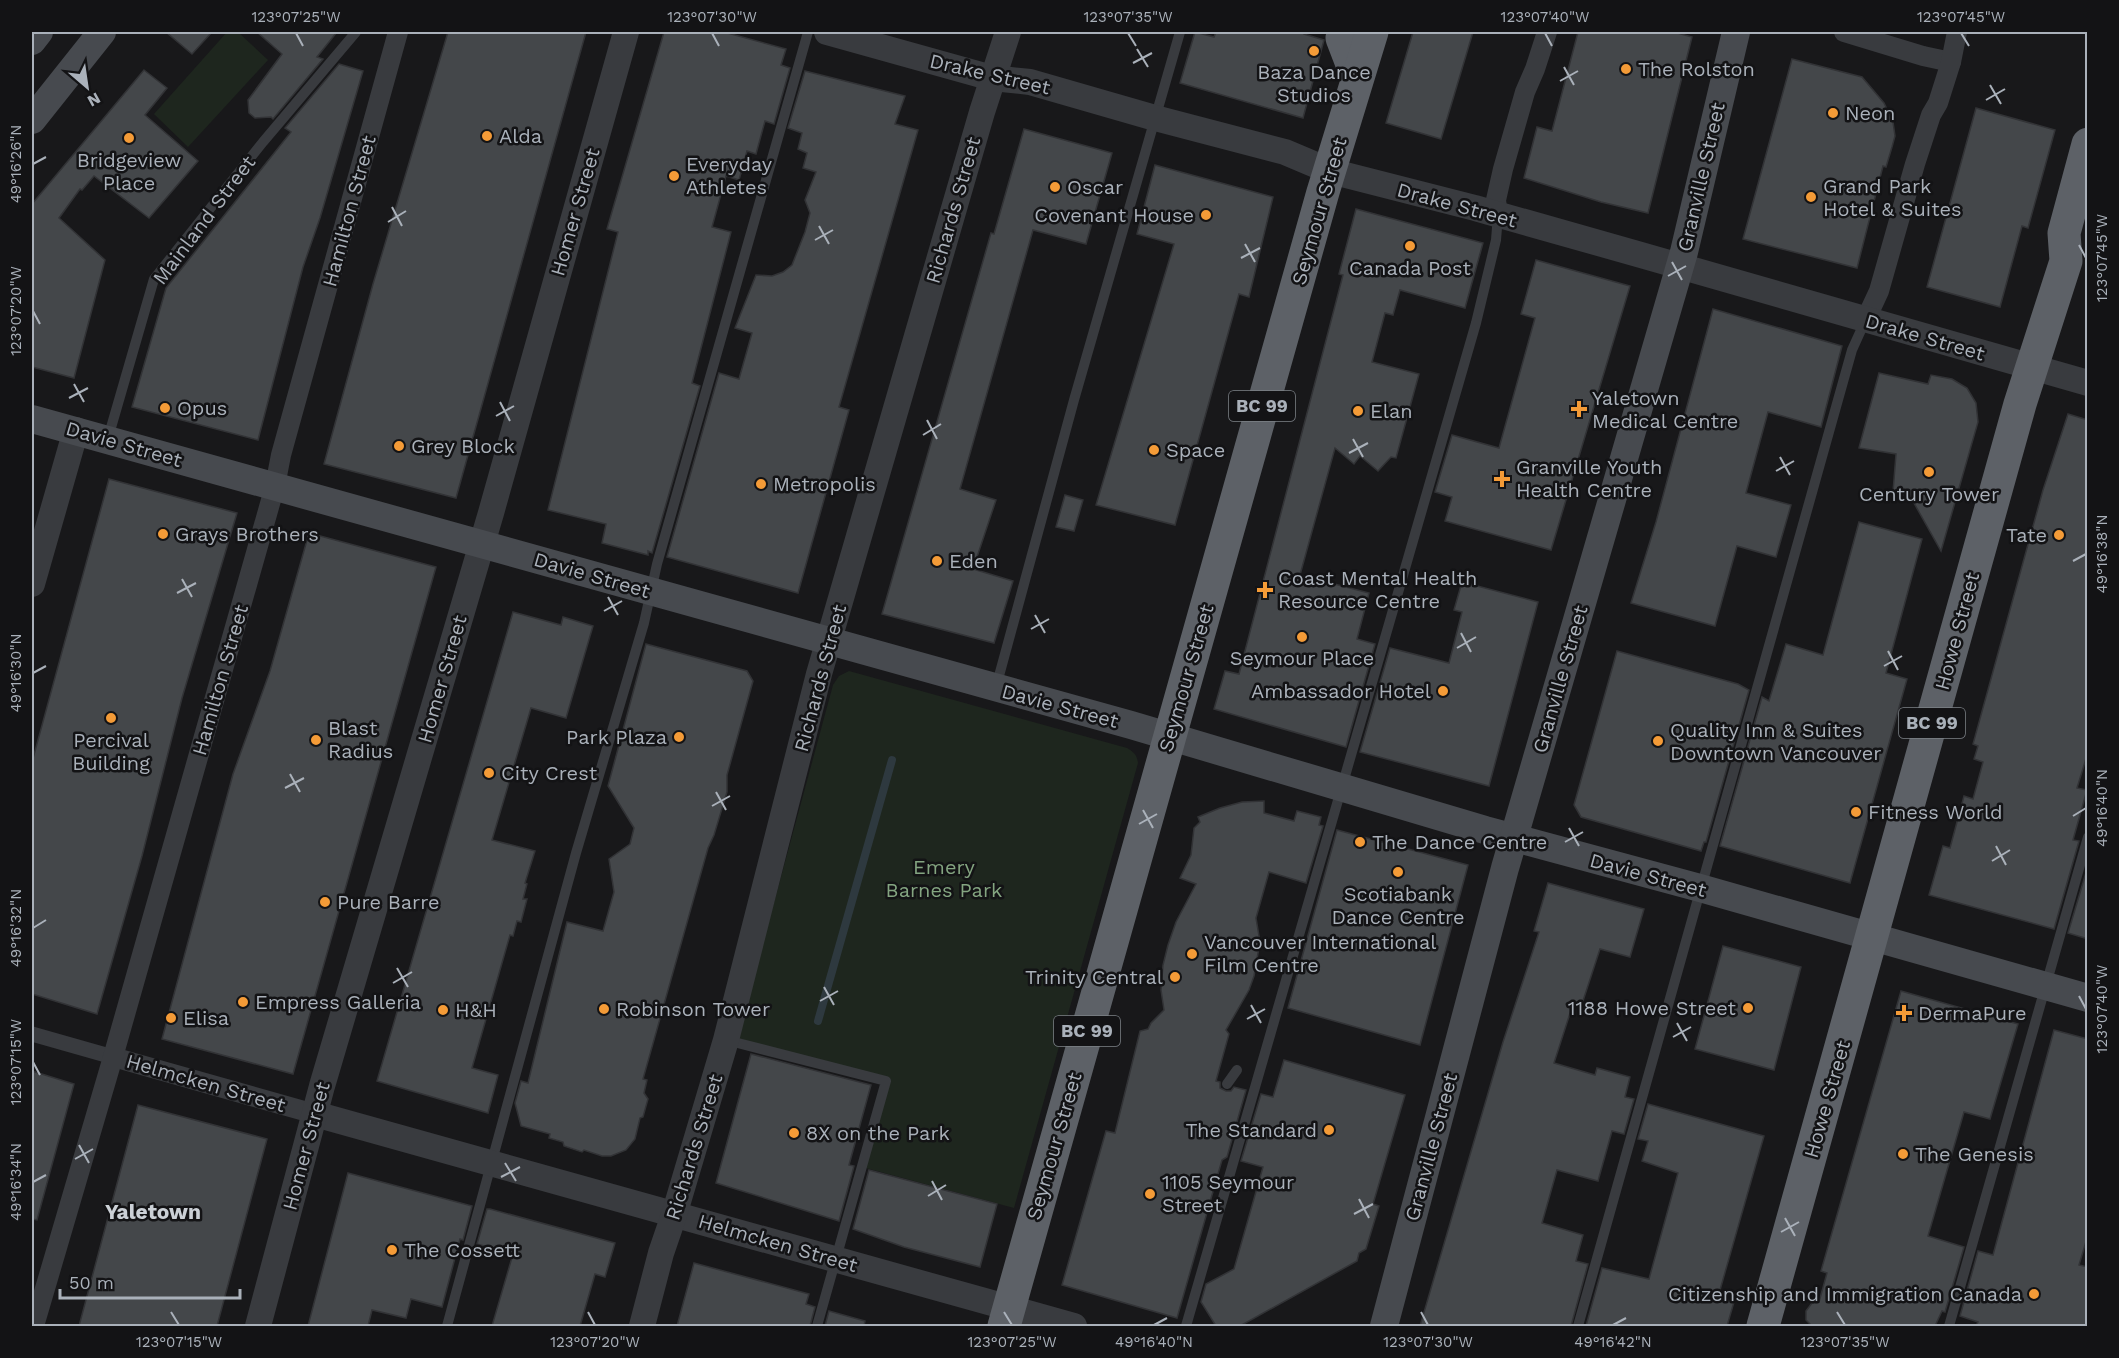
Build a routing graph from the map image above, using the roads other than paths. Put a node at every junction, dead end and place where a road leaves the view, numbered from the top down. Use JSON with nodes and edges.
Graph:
{"nodes":[{"id":1,"x":39,"y":32,"type":"edge"},
{"id":2,"x":102,"y":32,"type":"edge"},
{"id":3,"x":356,"y":32,"type":"edge"},
{"id":4,"x":398,"y":32,"type":"edge"},
{"id":5,"x":626,"y":32,"type":"edge"},
{"id":6,"x":825,"y":32,"type":"edge"},
{"id":7,"x":1008,"y":32,"type":"edge"},
{"id":8,"x":1180,"y":32,"type":"edge"},
{"id":9,"x":1344,"y":32,"type":"edge"},
{"id":10,"x":1372,"y":32,"type":"edge"},
{"id":11,"x":1547,"y":32,"type":"edge"},
{"id":12,"x":1736,"y":32,"type":"edge"},
{"id":13,"x":1844,"y":32,"type":"edge"},
{"id":14,"x":1957,"y":32,"type":"edge"},
{"id":15,"x":32,"y":41,"type":"edge"},
{"id":16,"x":1951,"y":62,"type":"junction"},
{"id":17,"x":1357,"y":77,"type":"junction"},
{"id":18,"x":992,"y":78,"type":"junction"},
{"id":19,"x":1155,"y":118,"type":"junction"},
{"id":20,"x":32,"y":120,"type":"edge"},
{"id":21,"x":2088,"y":144,"type":"edge"},
{"id":22,"x":1330,"y":171,"type":"junction"},
{"id":23,"x":1498,"y":215,"type":"junction"},
{"id":24,"x":2088,"y":236,"type":"edge"},
{"id":25,"x":2066,"y":261,"type":"junction"},
{"id":26,"x":1679,"y":267,"type":"junction"},
{"id":27,"x":1866,"y":319,"type":"junction"},
{"id":28,"x":2032,"y":368,"type":"junction"},
{"id":29,"x":2088,"y":383,"type":"edge"},
{"id":30,"x":32,"y":419,"type":"edge"},
{"id":31,"x":76,"y":430,"type":"junction"},
{"id":32,"x":108,"y":439,"type":"junction"},
{"id":33,"x":275,"y":486,"type":"junction"},
{"id":34,"x":481,"y":545,"type":"junction"},
{"id":35,"x":32,"y":584,"type":"edge"},
{"id":36,"x":651,"y":591,"type":"junction"},
{"id":37,"x":828,"y":641,"type":"junction"},
{"id":38,"x":996,"y":688,"type":"junction"},
{"id":39,"x":1170,"y":736,"type":"junction"},
{"id":40,"x":1342,"y":786,"type":"junction"},
{"id":41,"x":2088,"y":837,"type":"edge"},
{"id":42,"x":1514,"y":838,"type":"junction"},
{"id":43,"x":1700,"y":888,"type":"junction"},
{"id":44,"x":1872,"y":938,"type":"junction"},
{"id":45,"x":2046,"y":986,"type":"junction"},
{"id":46,"x":2088,"y":998,"type":"edge"},
{"id":47,"x":32,"y":1034,"type":"edge"},
{"id":48,"x":726,"y":1040,"type":"junction"},
{"id":49,"x":113,"y":1057,"type":"junction"},
{"id":50,"x":1238,"y":1070,"type":"dead end"},
{"id":51,"x":1227,"y":1084,"type":"dead end"},
{"id":52,"x":315,"y":1114,"type":"junction"},
{"id":53,"x":491,"y":1163,"type":"junction"},
{"id":54,"x":674,"y":1215,"type":"junction"},
{"id":55,"x":836,"y":1260,"type":"junction"},
{"id":56,"x":1006,"y":1317,"type":"edge"},
{"id":57,"x":34,"y":1326,"type":"edge"},
{"id":58,"x":258,"y":1326,"type":"edge"},
{"id":59,"x":447,"y":1326,"type":"edge"},
{"id":60,"x":642,"y":1326,"type":"edge"},
{"id":61,"x":817,"y":1326,"type":"edge"},
{"id":62,"x":1074,"y":1326,"type":"edge"},
{"id":63,"x":1186,"y":1326,"type":"edge"},
{"id":64,"x":1384,"y":1326,"type":"edge"},
{"id":65,"x":1578,"y":1326,"type":"edge"},
{"id":66,"x":1763,"y":1326,"type":"edge"},
{"id":67,"x":1950,"y":1326,"type":"edge"}],
"edges":[{"from":1,"to":15,"type":"main road"},
{"from":2,"to":20,"type":"main road"},
{"from":3,"to":32,"type":"lane","name":"Mainland Street"},
{"from":4,"to":33,"type":"street","name":"Hamilton Street"},
{"from":5,"to":34,"type":"street","name":"Homer Street"},
{"from":6,"to":18,"type":"street","name":"Drake Street"},
{"from":6,"to":36,"type":"lane"},
{"from":7,"to":18,"type":"street","name":"Richards Street"},
{"from":8,"to":19,"type":"lane"},
{"from":9,"to":17,"type":"highway"},
{"from":10,"to":17,"type":"highway","name":"Seymour Street","number":"BC 99"},
{"from":11,"to":23,"type":"street"},
{"from":12,"to":26,"type":"main road","name":"Granville Street"},
{"from":13,"to":16,"type":"street"},
{"from":14,"to":16,"type":"street"},
{"from":16,"to":27,"type":"street"},
{"from":17,"to":22,"type":"highway","name":"Seymour Street","number":"BC 99"},
{"from":18,"to":19,"type":"street","name":"Drake Street"},
{"from":18,"to":37,"type":"street","name":"Richards Street"},
{"from":19,"to":22,"type":"street","name":"Drake Street"},
{"from":19,"to":38,"type":"lane"},
{"from":21,"to":25,"type":"highway","name":"Howe Street","number":"BC 99"},
{"from":22,"to":23,"type":"street","name":"Drake Street"},
{"from":22,"to":39,"type":"highway","name":"Seymour Street","number":"BC 99"},
{"from":23,"to":26,"type":"street","name":"Drake Street"},
{"from":23,"to":40,"type":"lane"},
{"from":24,"to":25,"type":"highway"},
{"from":25,"to":28,"type":"highway","name":"Howe Street","number":"BC 99"},
{"from":26,"to":27,"type":"street","name":"Drake Street"},
{"from":26,"to":42,"type":"main road","name":"Granville Street"},
{"from":27,"to":28,"type":"street","name":"Drake Street"},
{"from":27,"to":43,"type":"lane"},
{"from":28,"to":29,"type":"street","name":"Drake Street"},
{"from":28,"to":44,"type":"highway","name":"Howe Street","number":"BC 99"},
{"from":30,"to":31,"type":"main road","name":"Davie Street"},
{"from":31,"to":32,"type":"main road","name":"Davie Street"},
{"from":31,"to":35,"type":"street"},
{"from":32,"to":33,"type":"main road","name":"Davie Street"},
{"from":33,"to":34,"type":"main road","name":"Davie Street"},
{"from":33,"to":49,"type":"street","name":"Hamilton Street"},
{"from":34,"to":36,"type":"main road","name":"Davie Street"},
{"from":34,"to":52,"type":"street","name":"Homer Street"},
{"from":36,"to":37,"type":"main road","name":"Davie Street"},
{"from":36,"to":53,"type":"lane"},
{"from":37,"to":38,"type":"main road","name":"Davie Street"},
{"from":37,"to":48,"type":"street","name":"Richards Street"},
{"from":38,"to":39,"type":"main road","name":"Davie Street"},
{"from":39,"to":40,"type":"main road","name":"Davie Street"},
{"from":39,"to":56,"type":"highway","name":"Seymour Street","number":"BC 99"},
{"from":40,"to":42,"type":"main road","name":"Davie Street"},
{"from":40,"to":63,"type":"lane"},
{"from":41,"to":45,"type":"lane"},
{"from":42,"to":43,"type":"main road","name":"Davie Street"},
{"from":42,"to":64,"type":"main road","name":"Granville Street"},
{"from":43,"to":44,"type":"main road","name":"Davie Street"},
{"from":43,"to":65,"type":"lane"},
{"from":44,"to":45,"type":"main road","name":"Davie Street"},
{"from":44,"to":66,"type":"highway","name":"Howe Street","number":"BC 99"},
{"from":45,"to":46,"type":"main road","name":"Davie Street"},
{"from":45,"to":67,"type":"lane"},
{"from":47,"to":49,"type":"street","name":"Helmcken Street"},
{"from":48,"to":54,"type":"street","name":"Richards Street"},
{"from":48,"to":55,"type":"lane"},
{"from":49,"to":52,"type":"street","name":"Helmcken Street"},
{"from":49,"to":57,"type":"street","name":"Hamilton Street"},
{"from":50,"to":51,"type":"lane"},
{"from":52,"to":53,"type":"street","name":"Helmcken Street"},
{"from":52,"to":58,"type":"street","name":"Homer Street"},
{"from":53,"to":54,"type":"street","name":"Helmcken Street"},
{"from":53,"to":59,"type":"lane"},
{"from":54,"to":55,"type":"street","name":"Helmcken Street"},
{"from":54,"to":60,"type":"street","name":"Richards Street"},
{"from":55,"to":56,"type":"street","name":"Helmcken Street"},
{"from":55,"to":61,"type":"lane"},
{"from":56,"to":62,"type":"street","name":"Helmcken Street"}]}
